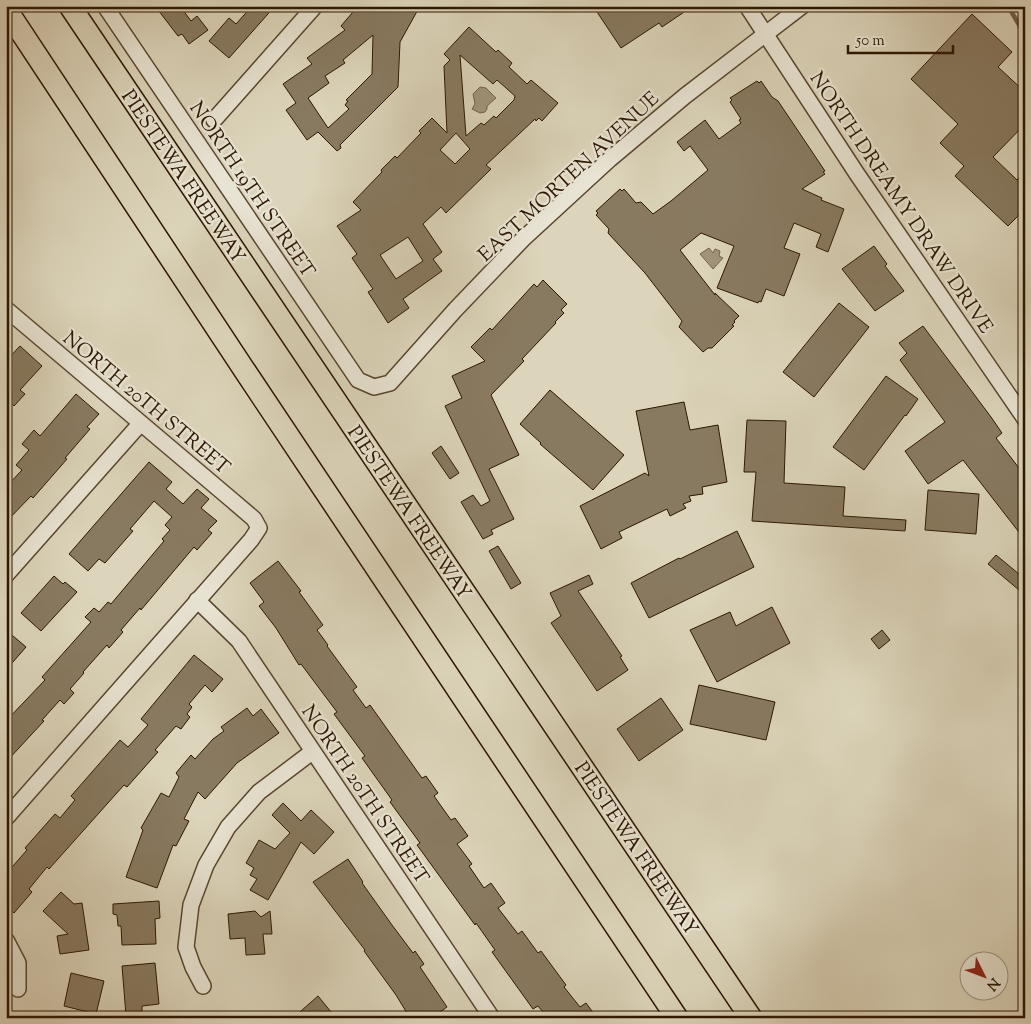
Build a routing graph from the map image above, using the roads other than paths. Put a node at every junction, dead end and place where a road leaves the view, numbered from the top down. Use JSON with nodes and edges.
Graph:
{"nodes":[{"id":1,"x":70,"y":6,"type":"edge"},
{"id":2,"x":105,"y":6,"type":"edge"},
{"id":3,"x":315,"y":6,"type":"edge"},
{"id":4,"x":747,"y":6,"type":"edge"},
{"id":5,"x":802,"y":6,"type":"edge"},
{"id":6,"x":6,"y":9,"type":"edge"},
{"id":7,"x":6,"y":22,"type":"edge"},
{"id":8,"x":765,"y":34,"type":"junction"},
{"id":9,"x":25,"y":36,"type":"junction"},
{"id":10,"x":214,"y":120,"type":"dead end"},
{"id":11,"x":7,"y":310,"type":"edge"},
{"id":12,"x":374,"y":387,"type":"joint"},
{"id":13,"x":1025,"y":419,"type":"edge"},
{"id":14,"x":140,"y":424,"type":"junction"},
{"id":15,"x":6,"y":575,"type":"edge"},
{"id":16,"x":198,"y":600,"type":"junction"},
{"id":17,"x":312,"y":752,"type":"junction"},
{"id":18,"x":6,"y":818,"type":"edge"},
{"id":19,"x":6,"y":940,"type":"edge"},
{"id":20,"x":204,"y":986,"type":"dead end"},
{"id":21,"x":18,"y":989,"type":"dead end"},
{"id":22,"x":492,"y":1018,"type":"edge"},
{"id":23,"x":676,"y":1018,"type":"edge"},
{"id":24,"x":751,"y":1018,"type":"edge"}],
"edges":[{"from":1,"to":24,"type":"highway","name":"PIESTEWA FREEWAY"},
{"from":2,"to":12,"type":"street","name":"NORTH 19TH STREET"},
{"from":3,"to":10,"type":"street"},
{"from":4,"to":8,"type":"street","name":"NORTH DREAMY DRAW DRIVE"},
{"from":5,"to":8,"type":"street","name":"EAST MORTEN AVENUE"},
{"from":6,"to":9,"type":"highway"},
{"from":7,"to":9,"type":"highway"},
{"from":8,"to":12,"type":"street","name":"EAST MORTEN AVENUE"},
{"from":8,"to":13,"type":"street","name":"NORTH DREAMY DRAW DRIVE"},
{"from":9,"to":23,"type":"highway"},
{"from":11,"to":14,"type":"street","name":"NORTH 20TH STREET"},
{"from":14,"to":15,"type":"street"},
{"from":14,"to":16,"type":"street","name":"NORTH 20TH STREET"},
{"from":16,"to":17,"type":"street","name":"NORTH 20TH STREET"},
{"from":16,"to":18,"type":"street"},
{"from":17,"to":20,"type":"street"},
{"from":17,"to":22,"type":"street","name":"NORTH 20TH STREET"},
{"from":19,"to":21,"type":"street"}]}
